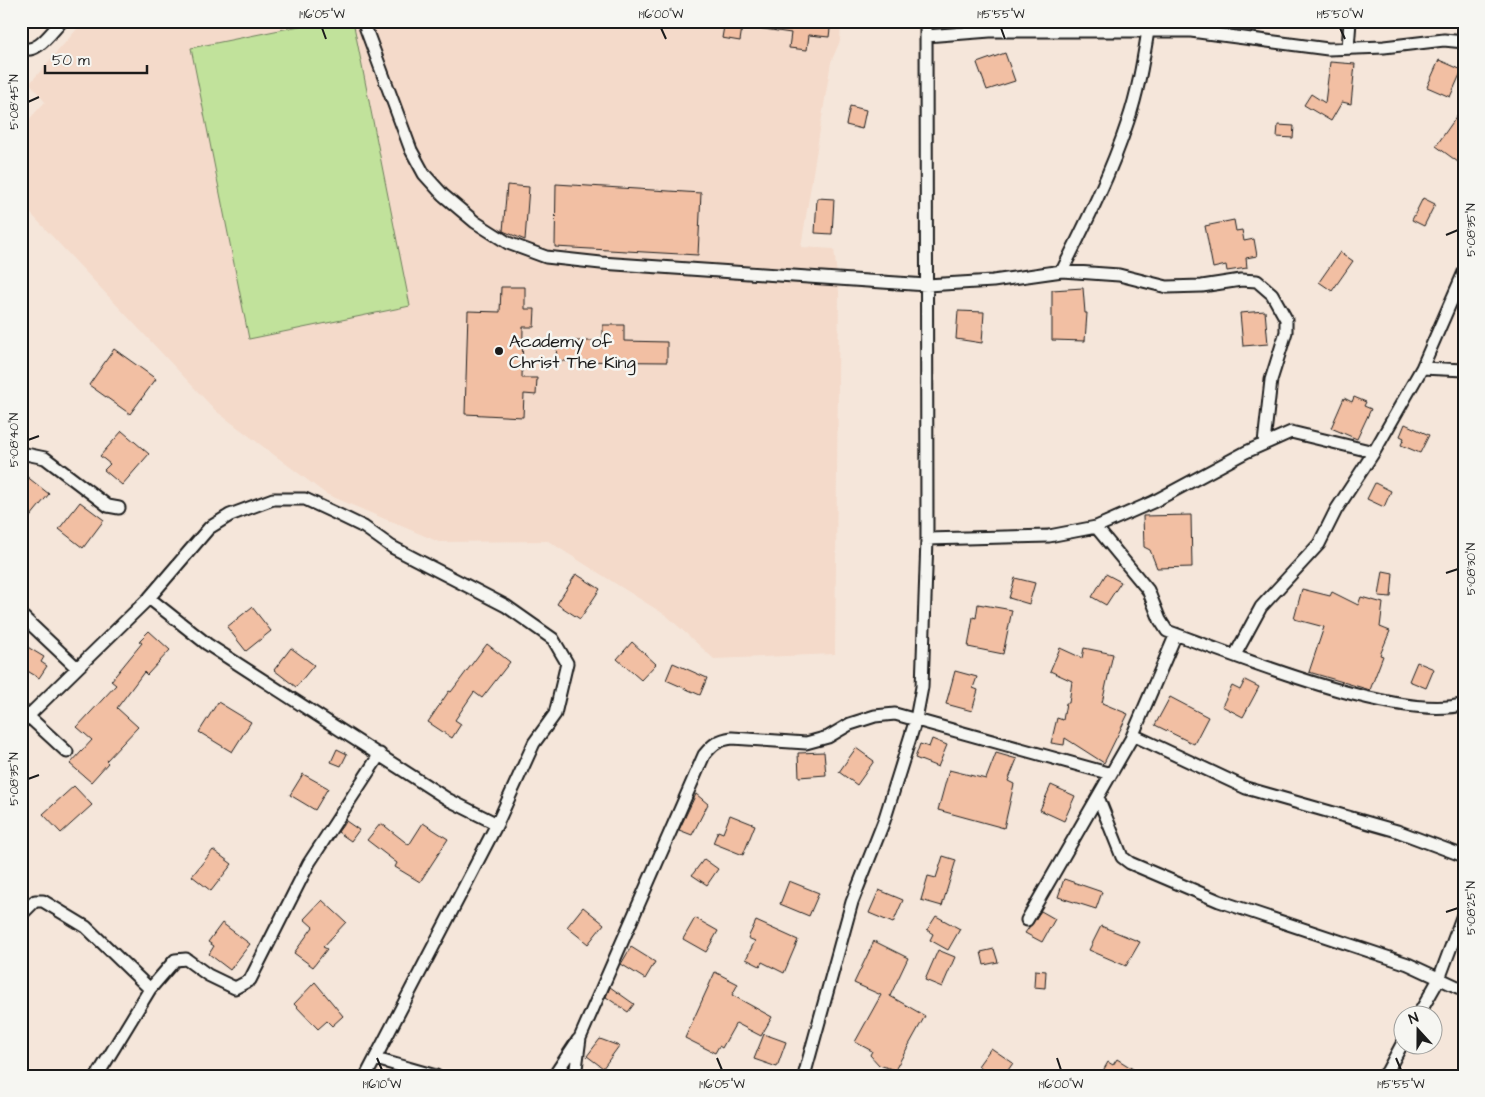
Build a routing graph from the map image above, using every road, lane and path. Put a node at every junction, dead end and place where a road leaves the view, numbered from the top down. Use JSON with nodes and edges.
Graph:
{"nodes":[{"id":1,"x":62,"y":21,"type":"edge"},
{"id":2,"x":363,"y":21,"type":"edge"},
{"id":3,"x":926,"y":21,"type":"edge"},
{"id":4,"x":1350,"y":21,"type":"edge"},
{"id":5,"x":1148,"y":32,"type":"junction"},
{"id":6,"x":926,"y":36,"type":"junction"},
{"id":7,"x":1464,"y":42,"type":"edge"},
{"id":8,"x":21,"y":48,"type":"edge"},
{"id":9,"x":1348,"y":48,"type":"junction"},
{"id":10,"x":1062,"y":271,"type":"junction"},
{"id":11,"x":1464,"y":272,"type":"edge"},
{"id":12,"x":927,"y":284,"type":"junction"},
{"id":13,"x":1422,"y":368,"type":"junction"},
{"id":14,"x":1464,"y":370,"type":"edge"},
{"id":15,"x":1264,"y":443,"type":"junction"},
{"id":16,"x":1374,"y":452,"type":"junction"},
{"id":17,"x":21,"y":453,"type":"edge"},
{"id":18,"x":119,"y":508,"type":"dead end"},
{"id":19,"x":1096,"y":527,"type":"junction"},
{"id":20,"x":927,"y":539,"type":"junction"},
{"id":21,"x":149,"y":598,"type":"junction"},
{"id":22,"x":21,"y":615,"type":"edge"},
{"id":23,"x":1176,"y":634,"type":"junction"},
{"id":24,"x":1236,"y":656,"type":"junction"},
{"id":25,"x":77,"y":668,"type":"junction"},
{"id":26,"x":1464,"y":704,"type":"edge"},
{"id":27,"x":25,"y":719,"type":"edge"},
{"id":28,"x":916,"y":719,"type":"junction"},
{"id":29,"x":1133,"y":736,"type":"junction"},
{"id":30,"x":67,"y":752,"type":"dead end"},
{"id":31,"x":380,"y":754,"type":"junction"},
{"id":32,"x":1111,"y":774,"type":"junction"},
{"id":33,"x":1098,"y":797,"type":"junction"},
{"id":34,"x":497,"y":824,"type":"junction"},
{"id":35,"x":1464,"y":856,"type":"edge"},
{"id":36,"x":1464,"y":912,"type":"edge"},
{"id":37,"x":21,"y":915,"type":"edge"},
{"id":38,"x":1027,"y":920,"type":"dead end"},
{"id":39,"x":1439,"y":979,"type":"junction"},
{"id":40,"x":150,"y":989,"type":"junction"},
{"id":41,"x":1464,"y":990,"type":"edge"},
{"id":42,"x":1425,"y":1004,"type":"edge"},
{"id":43,"x":580,"y":1038,"type":"junction"},
{"id":44,"x":1397,"y":1054,"type":"edge"},
{"id":45,"x":376,"y":1059,"type":"junction"},
{"id":46,"x":97,"y":1076,"type":"edge"},
{"id":47,"x":366,"y":1076,"type":"edge"},
{"id":48,"x":436,"y":1076,"type":"edge"},
{"id":49,"x":554,"y":1076,"type":"edge"},
{"id":50,"x":574,"y":1076,"type":"edge"},
{"id":51,"x":804,"y":1076,"type":"edge"},
{"id":52,"x":1383,"y":1076,"type":"edge"}],
"edges":[{"from":1,"to":8,"type":"street"},
{"from":2,"to":12,"type":"street"},
{"from":3,"to":6,"type":"street"},
{"from":4,"to":9,"type":"street"},
{"from":5,"to":6,"type":"street"},
{"from":5,"to":9,"type":"street"},
{"from":5,"to":10,"type":"street"},
{"from":6,"to":12,"type":"street"},
{"from":7,"to":9,"type":"street"},
{"from":10,"to":12,"type":"street"},
{"from":10,"to":15,"type":"street"},
{"from":11,"to":13,"type":"street"},
{"from":12,"to":20,"type":"street"},
{"from":13,"to":14,"type":"street"},
{"from":13,"to":16,"type":"street"},
{"from":15,"to":16,"type":"street"},
{"from":15,"to":19,"type":"street"},
{"from":16,"to":24,"type":"street"},
{"from":17,"to":18,"type":"street"},
{"from":19,"to":20,"type":"street"},
{"from":19,"to":23,"type":"street"},
{"from":20,"to":28,"type":"street"},
{"from":21,"to":25,"type":"street"},
{"from":21,"to":31,"type":"street"},
{"from":21,"to":34,"type":"street"},
{"from":22,"to":25,"type":"street"},
{"from":23,"to":24,"type":"street"},
{"from":23,"to":29,"type":"street"},
{"from":24,"to":26,"type":"street"},
{"from":25,"to":27,"type":"street"},
{"from":27,"to":30,"type":"street"},
{"from":28,"to":32,"type":"street"},
{"from":28,"to":43,"type":"street"},
{"from":28,"to":51,"type":"street"},
{"from":29,"to":32,"type":"street"},
{"from":29,"to":35,"type":"street"},
{"from":31,"to":34,"type":"street"},
{"from":31,"to":40,"type":"street"},
{"from":32,"to":33,"type":"street"},
{"from":33,"to":38,"type":"street"},
{"from":33,"to":39,"type":"street"},
{"from":34,"to":45,"type":"street"},
{"from":36,"to":39,"type":"street"},
{"from":37,"to":40,"type":"street"},
{"from":39,"to":41,"type":"street"},
{"from":39,"to":42,"type":"street"},
{"from":40,"to":46,"type":"street"},
{"from":43,"to":49,"type":"street"},
{"from":43,"to":50,"type":"street"},
{"from":44,"to":52,"type":"street"},
{"from":45,"to":47,"type":"street"},
{"from":45,"to":48,"type":"street"}]}
